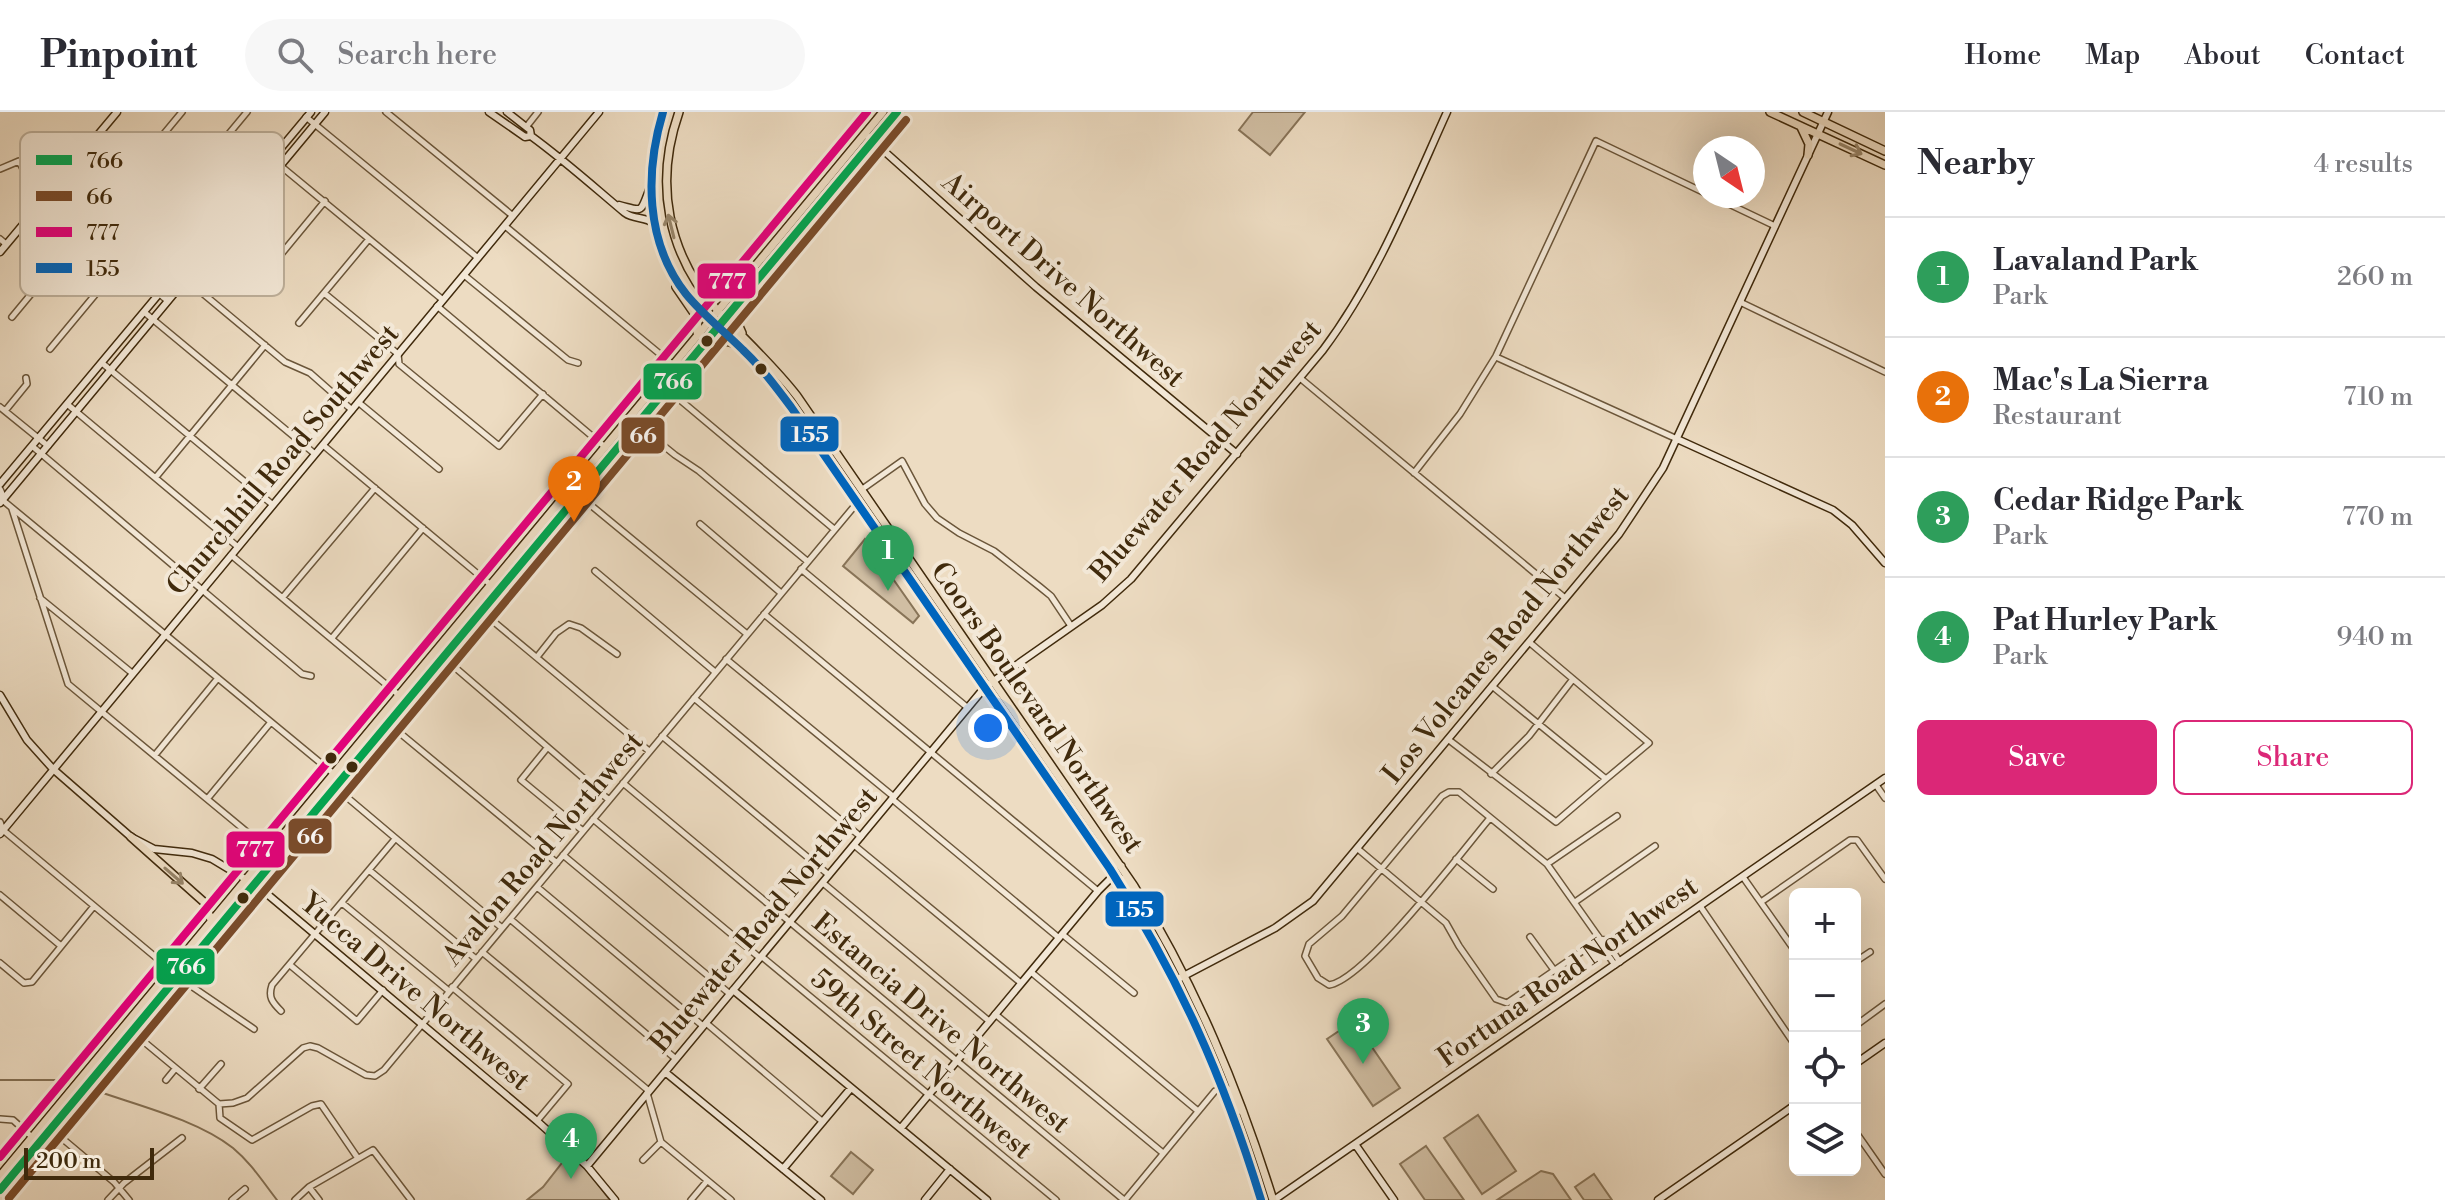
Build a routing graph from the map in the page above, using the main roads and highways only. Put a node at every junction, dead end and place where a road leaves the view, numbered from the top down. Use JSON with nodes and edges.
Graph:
{"nodes":[{"id":1,"x":663,"y":112,"type":"edge"},
{"id":2,"x":679,"y":112,"type":"edge"},
{"id":3,"x":883,"y":112,"type":"edge"},
{"id":4,"x":897,"y":112,"type":"edge"},
{"id":5,"x":1770,"y":112,"type":"edge"},
{"id":6,"x":1803,"y":112,"type":"edge"},
{"id":7,"x":1799,"y":125,"type":"junction"},
{"id":8,"x":1885,"y":151,"type":"edge"},
{"id":9,"x":1808,"y":155,"type":"road end"},
{"id":10,"x":1885,"y":165,"type":"edge"},
{"id":11,"x":670,"y":270,"type":"junction"},
{"id":12,"x":738,"y":304,"type":"junction"},
{"id":13,"x":718,"y":310,"type":"junction"},
{"id":14,"x":710,"y":319,"type":"junction"},
{"id":15,"x":726,"y":319,"type":"junction"},
{"id":16,"x":719,"y":327,"type":"junction"},
{"id":17,"x":696,"y":335,"type":"junction"},
{"id":18,"x":743,"y":335,"type":"junction"},
{"id":19,"x":740,"y":347,"type":"junction"},
{"id":20,"x":693,"y":357,"type":"junction"},
{"id":21,"x":783,"y":377,"type":"junction"},
{"id":22,"x":773,"y":383,"type":"junction"},
{"id":23,"x":833,"y":467,"type":"junction"},
{"id":24,"x":861,"y":490,"type":"junction"},
{"id":25,"x":857,"y":503,"type":"junction"},
{"id":26,"x":889,"y":529,"type":"junction"},
{"id":27,"x":131,"y":837,"type":"road end"},
{"id":28,"x":1092,"y":843,"type":"junction"},
{"id":29,"x":1121,"y":866,"type":"junction"},
{"id":30,"x":1114,"y":875,"type":"junction"},
{"id":31,"x":1141,"y":896,"type":"junction"},
{"id":32,"x":211,"y":920,"type":"junction"},
{"id":33,"x":1201,"y":1033,"type":"junction"},
{"id":34,"x":1224,"y":1062,"type":"junction"},
{"id":35,"x":1224,"y":1088,"type":"junction"},
{"id":36,"x":76,"y":1093,"type":"junction"},
{"id":37,"x":1245,"y":1112,"type":"junction"},
{"id":38,"x":0,"y":1176,"type":"edge"},
{"id":39,"x":0,"y":1190,"type":"edge"},
{"id":40,"x":1261,"y":1200,"type":"edge"},
{"id":41,"x":1273,"y":1200,"type":"edge"}],
"edges":[{"from":1,"to":11,"type":"main road"},
{"from":13,"to":2,"type":"main road","name":"Coors Boulevard Northwest","one_way":true},
{"from":3,"to":13,"type":"main road"},
{"from":4,"to":12,"type":"main road"},
{"from":5,"to":7,"type":"main road"},
{"from":6,"to":8,"type":"main road"},
{"from":7,"to":9,"type":"main road"},
{"from":7,"to":10,"type":"main road","one_way":true},
{"from":11,"to":14,"type":"main road","name":"Coors Boulevard Northwest"},
{"from":11,"to":17,"type":"main road"},
{"from":12,"to":15,"type":"main road"},
{"from":12,"to":18,"type":"main road"},
{"from":13,"to":14,"type":"main road"},
{"from":13,"to":15,"type":"main road","name":"Coors Boulevard Northwest"},
{"from":14,"to":16,"type":"main road","name":"Coors Boulevard Northwest"},
{"from":14,"to":17,"type":"main road"},
{"from":15,"to":16,"type":"main road"},
{"from":15,"to":18,"type":"main road","name":"Coors Boulevard Northwest"},
{"from":16,"to":19,"type":"main road","name":"Coors Boulevard Northwest"},
{"from":16,"to":20,"type":"main road"},
{"from":17,"to":32,"type":"main road"},
{"from":18,"to":21,"type":"main road","name":"Coors Boulevard Northwest"},
{"from":19,"to":20,"type":"main road"},
{"from":19,"to":22,"type":"main road","name":"Coors Boulevard Northwest"},
{"from":20,"to":36,"type":"main road"},
{"from":21,"to":22,"type":"main road"},
{"from":21,"to":24,"type":"main road","name":"Coors Boulevard Northwest"},
{"from":22,"to":23,"type":"main road","name":"Coors Boulevard Northwest"},
{"from":23,"to":24,"type":"main road"},
{"from":23,"to":25,"type":"main road","name":"Coors Boulevard Northwest"},
{"from":24,"to":26,"type":"main road","name":"Coors Boulevard Northwest"},
{"from":25,"to":26,"type":"main road"},
{"from":25,"to":28,"type":"main road","name":"Coors Boulevard Northwest"},
{"from":26,"to":29,"type":"main road","name":"Coors Boulevard Northwest"},
{"from":27,"to":32,"type":"main road","one_way":true},
{"from":28,"to":29,"type":"main road"},
{"from":28,"to":30,"type":"main road","name":"Coors Boulevard Northwest"},
{"from":29,"to":31,"type":"main road","name":"Coors Boulevard Northwest"},
{"from":30,"to":31,"type":"main road"},
{"from":30,"to":33,"type":"main road","name":"Coors Boulevard Northwest"},
{"from":31,"to":34,"type":"main road","name":"Coors Boulevard Northwest"},
{"from":32,"to":36,"type":"main road"},
{"from":33,"to":34,"type":"main road"},
{"from":33,"to":35,"type":"main road","name":"Coors Boulevard Northwest"},
{"from":34,"to":37,"type":"main road","name":"Coors Boulevard Northwest"},
{"from":35,"to":37,"type":"main road"},
{"from":35,"to":40,"type":"main road","name":"Coors Boulevard Northwest"},
{"from":36,"to":38,"type":"main road"},
{"from":36,"to":39,"type":"main road"},
{"from":37,"to":41,"type":"main road","name":"Coors Boulevard Northwest"}]}
